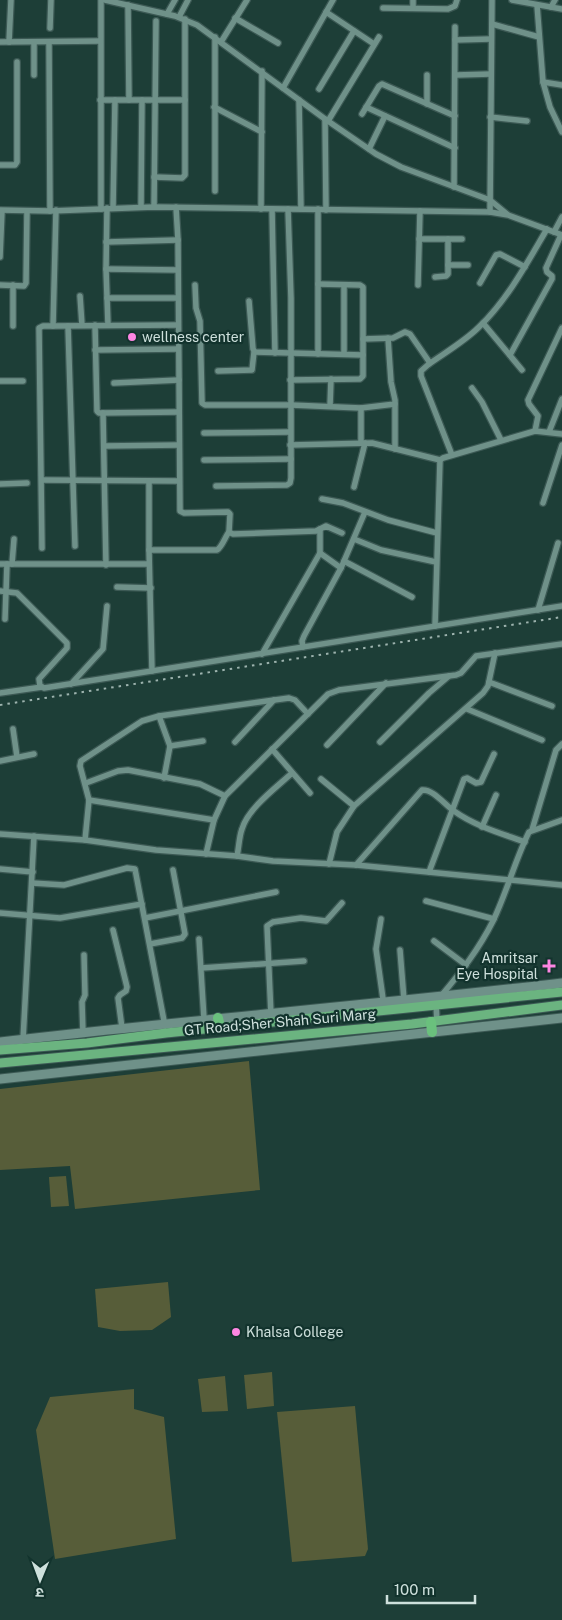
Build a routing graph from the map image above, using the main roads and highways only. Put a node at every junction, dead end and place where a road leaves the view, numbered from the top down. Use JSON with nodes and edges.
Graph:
{"nodes":[{"id":1,"x":562,"y":983,"type":"edge"},
{"id":2,"x":562,"y":992,"type":"edge"},
{"id":3,"x":438,"y":1001,"type":"junction"},
{"id":4,"x":562,"y":1005,"type":"edge"},
{"id":5,"x":384,"y":1006,"type":"junction"},
{"id":6,"x":562,"y":1018,"type":"edge"},
{"id":7,"x":219,"y":1022,"type":"junction"},
{"id":8,"x":433,"y":1025,"type":"junction"},
{"id":9,"x":165,"y":1028,"type":"junction"},
{"id":10,"x":0,"y":1042,"type":"edge"},
{"id":11,"x":23,"y":1043,"type":"junction"},
{"id":12,"x":0,"y":1050,"type":"edge"},
{"id":13,"x":0,"y":1063,"type":"edge"},
{"id":14,"x":0,"y":1079,"type":"edge"}],
"edges":[{"from":1,"to":3,"type":"main road"},
{"from":2,"to":3,"type":"main road","name":"GT Road;Sher Shah Suri Marg"},
{"from":3,"to":5,"type":"main road","name":"GT Road;Sher Shah Suri Marg"},
{"from":3,"to":5,"type":"main road"},
{"from":4,"to":8,"type":"main road","name":"GT Road;Sher Shah Suri Marg"},
{"from":5,"to":7,"type":"main road","name":"GT Road;Sher Shah Suri Marg"},
{"from":6,"to":8,"type":"main road"},
{"from":7,"to":9,"type":"main road","name":"GT Road;Sher Shah Suri Marg"},
{"from":7,"to":9,"type":"main road"},
{"from":8,"to":13,"type":"main road","name":"GT Road;Sher Shah Suri Marg"},
{"from":8,"to":14,"type":"main road"},
{"from":9,"to":11,"type":"main road"},
{"from":9,"to":11,"type":"main road","name":"GT Road;Sher Shah Suri Marg"},
{"from":10,"to":11,"type":"main road"},
{"from":11,"to":12,"type":"main road","name":"GT Road;Sher Shah Suri Marg"}]}
